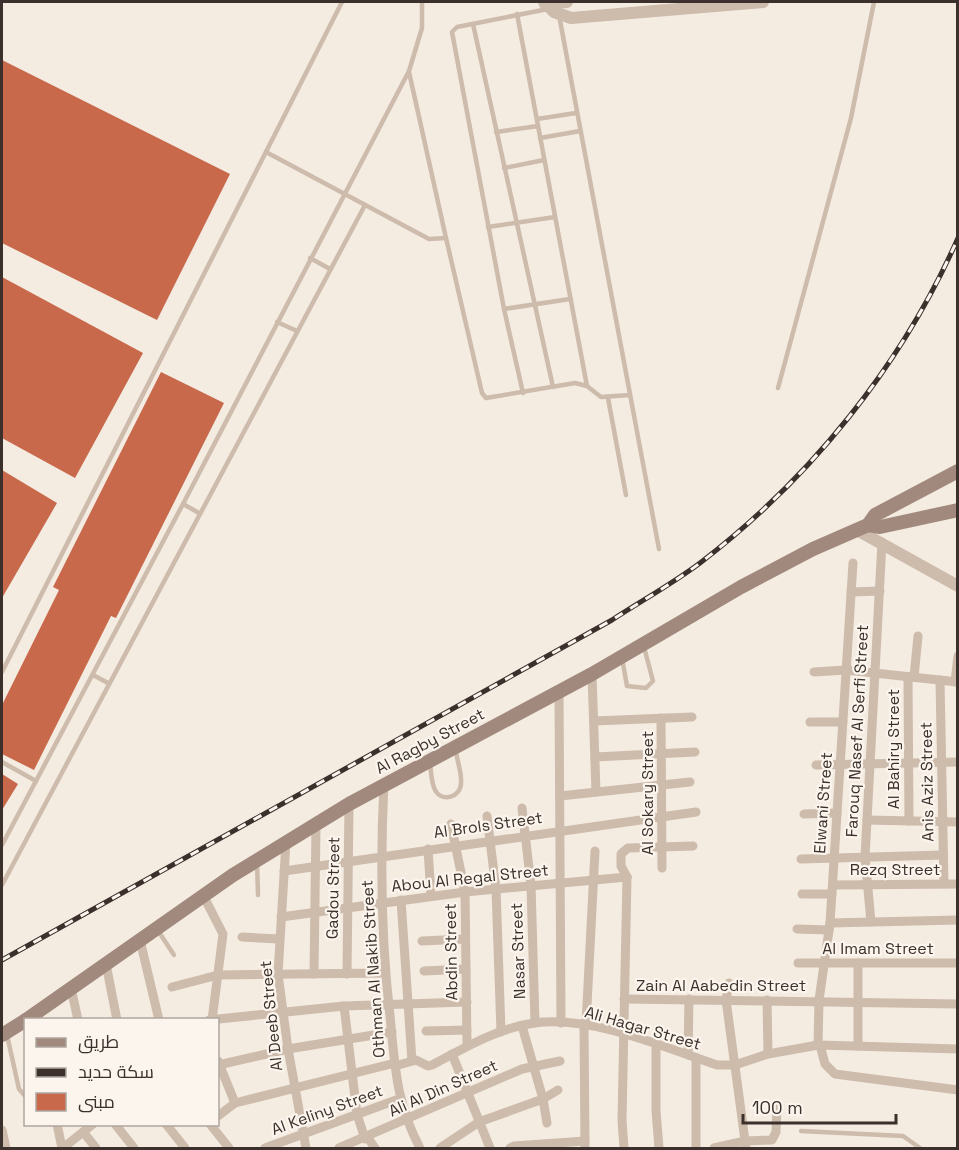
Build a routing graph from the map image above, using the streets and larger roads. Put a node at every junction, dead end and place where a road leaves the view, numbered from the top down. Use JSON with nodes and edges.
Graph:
{"nodes":[{"id":1,"x":567,"y":2,"type":"edge"},
{"id":2,"x":763,"y":2,"type":"edge"},
{"id":3,"x":549,"y":7,"type":"edge"},
{"id":4,"x":957,"y":471,"type":"edge"},
{"id":5,"x":957,"y":510,"type":"edge"},
{"id":6,"x":862,"y":527,"type":"junction"},
{"id":7,"x":882,"y":542,"type":"junction"},
{"id":8,"x":853,"y":563,"type":"dead end"},
{"id":9,"x":957,"y":586,"type":"edge"},
{"id":10,"x":880,"y":591,"type":"junction"},
{"id":11,"x":851,"y":592,"type":"junction"},
{"id":12,"x":918,"y":636,"type":"dead end"},
{"id":13,"x":957,"y":660,"type":"edge"},
{"id":14,"x":846,"y":670,"type":"junction"},
{"id":15,"x":814,"y":672,"type":"dead end"},
{"id":16,"x":875,"y":673,"type":"junction"},
{"id":17,"x":592,"y":674,"type":"junction"},
{"id":18,"x":911,"y":677,"type":"junction"},
{"id":19,"x":940,"y":680,"type":"junction"},
{"id":20,"x":956,"y":682,"type":"edge"},
{"id":21,"x":559,"y":692,"type":"junction"},
{"id":22,"x":692,"y":717,"type":"dead end"},
{"id":23,"x":661,"y":718,"type":"junction"},
{"id":24,"x":594,"y":721,"type":"junction"},
{"id":25,"x":810,"y":722,"type":"dead end"},
{"id":26,"x":843,"y":722,"type":"junction"},
{"id":27,"x":695,"y":752,"type":"dead end"},
{"id":28,"x":661,"y":754,"type":"junction"},
{"id":29,"x":595,"y":757,"type":"junction"},
{"id":30,"x":957,"y":762,"type":"edge"},
{"id":31,"x":941,"y":763,"type":"junction"},
{"id":32,"x":870,"y":764,"type":"junction"},
{"id":33,"x":908,"y":764,"type":"junction"},
{"id":34,"x":816,"y":765,"type":"dead end"},
{"id":35,"x":840,"y":765,"type":"junction"},
{"id":36,"x":690,"y":782,"type":"dead end"},
{"id":37,"x":384,"y":783,"type":"junction"},
{"id":38,"x":662,"y":785,"type":"junction"},
{"id":39,"x":596,"y":792,"type":"junction"},
{"id":40,"x":560,"y":796,"type":"junction"},
{"id":41,"x":349,"y":804,"type":"junction"},
{"id":42,"x":522,"y":808,"type":"dead end"},
{"id":43,"x":696,"y":812,"type":"dead end"},
{"id":44,"x":837,"y":813,"type":"junction"},
{"id":45,"x":804,"y":814,"type":"dead end"},
{"id":46,"x":487,"y":816,"type":"dead end"},
{"id":47,"x":662,"y":816,"type":"junction"},
{"id":48,"x":867,"y":820,"type":"junction"},
{"id":49,"x":909,"y":821,"type":"junction"},
{"id":50,"x":942,"y":822,"type":"junction"},
{"id":51,"x":957,"y":822,"type":"edge"},
{"id":52,"x":316,"y":824,"type":"junction"},
{"id":53,"x":451,"y":824,"type":"dead end"},
{"id":54,"x":560,"y":830,"type":"junction"},
{"id":55,"x":525,"y":834,"type":"junction"},
{"id":56,"x":490,"y":840,"type":"junction"},
{"id":57,"x":286,"y":842,"type":"junction"},
{"id":58,"x":454,"y":845,"type":"junction"},
{"id":59,"x":693,"y":846,"type":"dead end"},
{"id":60,"x":662,"y":847,"type":"junction"},
{"id":61,"x":428,"y":849,"type":"junction"},
{"id":62,"x":595,"y":851,"type":"dead end"},
{"id":63,"x":943,"y":855,"type":"junction"},
{"id":64,"x":380,"y":856,"type":"junction"},
{"id":65,"x":865,"y":857,"type":"junction"},
{"id":66,"x":834,"y":858,"type":"junction"},
{"id":67,"x":801,"y":859,"type":"dead end"},
{"id":68,"x":348,"y":861,"type":"junction"},
{"id":69,"x":315,"y":866,"type":"junction"},
{"id":70,"x":662,"y":868,"type":"dead end"},
{"id":71,"x":284,"y":871,"type":"junction"},
{"id":72,"x":627,"y":877,"type":"junction"},
{"id":73,"x":593,"y":879,"type":"junction"},
{"id":74,"x":561,"y":882,"type":"junction"},
{"id":75,"x":944,"y":884,"type":"junction"},
{"id":76,"x":957,"y":884,"type":"edge"},
{"id":77,"x":531,"y":885,"type":"junction"},
{"id":78,"x":868,"y":885,"type":"junction"},
{"id":79,"x":496,"y":889,"type":"junction"},
{"id":80,"x":832,"y":889,"type":"junction"},
{"id":81,"x":465,"y":892,"type":"junction"},
{"id":82,"x":802,"y":894,"type":"dead end"},
{"id":83,"x":203,"y":895,"type":"junction"},
{"id":84,"x":431,"y":896,"type":"junction"},
{"id":85,"x":401,"y":900,"type":"junction"},
{"id":86,"x":382,"y":903,"type":"junction"},
{"id":87,"x":348,"y":908,"type":"junction"},
{"id":88,"x":315,"y":912,"type":"junction"},
{"id":89,"x":281,"y":917,"type":"junction"},
{"id":90,"x":957,"y":920,"type":"edge"},
{"id":91,"x":871,"y":922,"type":"junction"},
{"id":92,"x":830,"y":926,"type":"junction"},
{"id":93,"x":797,"y":929,"type":"dead end"},
{"id":94,"x":242,"y":937,"type":"dead end"},
{"id":95,"x":279,"y":939,"type":"junction"},
{"id":96,"x":465,"y":939,"type":"junction"},
{"id":97,"x":140,"y":940,"type":"junction"},
{"id":98,"x":422,"y":941,"type":"dead end"},
{"id":99,"x":798,"y":963,"type":"dead end"},
{"id":100,"x":825,"y":963,"type":"junction"},
{"id":101,"x":858,"y":963,"type":"junction"},
{"id":102,"x":957,"y":963,"type":"edge"},
{"id":103,"x":106,"y":964,"type":"junction"},
{"id":104,"x":466,"y":969,"type":"junction"},
{"id":105,"x":424,"y":971,"type":"dead end"},
{"id":106,"x":385,"y":973,"type":"junction"},
{"id":107,"x":278,"y":974,"type":"junction"},
{"id":108,"x":314,"y":974,"type":"junction"},
{"id":109,"x":347,"y":974,"type":"junction"},
{"id":110,"x":218,"y":975,"type":"junction"},
{"id":111,"x":729,"y":983,"type":"dead end"},
{"id":112,"x":172,"y":987,"type":"dead end"},
{"id":113,"x":71,"y":988,"type":"junction"},
{"id":114,"x":624,"y":999,"type":"junction"},
{"id":115,"x":689,"y":999,"type":"junction"},
{"id":116,"x":726,"y":1000,"type":"junction"},
{"id":117,"x":767,"y":1000,"type":"junction"},
{"id":118,"x":819,"y":1000,"type":"junction"},
{"id":119,"x":858,"y":1001,"type":"junction"},
{"id":120,"x":466,"y":1002,"type":"junction"},
{"id":121,"x":389,"y":1004,"type":"junction"},
{"id":122,"x":408,"y":1004,"type":"junction"},
{"id":123,"x":957,"y":1004,"type":"edge"},
{"id":124,"x":344,"y":1006,"type":"junction"},
{"id":125,"x":283,"y":1011,"type":"junction"},
{"id":126,"x":31,"y":1018,"type":"edge"},
{"id":127,"x":78,"y":1018,"type":"edge"},
{"id":128,"x":117,"y":1018,"type":"edge"},
{"id":129,"x":159,"y":1018,"type":"edge"},
{"id":130,"x":211,"y":1018,"type":"edge"},
{"id":131,"x":219,"y":1018,"type":"edge"},
{"id":132,"x":24,"y":1022,"type":"edge"},
{"id":133,"x":535,"y":1023,"type":"junction"},
{"id":134,"x":561,"y":1023,"type":"junction"},
{"id":135,"x":585,"y":1024,"type":"junction"},
{"id":136,"x":522,"y":1026,"type":"junction"},
{"id":137,"x":467,"y":1030,"type":"junction"},
{"id":138,"x":426,"y":1031,"type":"dead end"},
{"id":139,"x":392,"y":1032,"type":"junction"},
{"id":140,"x":501,"y":1032,"type":"junction"},
{"id":141,"x":4,"y":1033,"type":"edge"},
{"id":142,"x":623,"y":1035,"type":"junction"},
{"id":143,"x":348,"y":1040,"type":"junction"},
{"id":144,"x":657,"y":1044,"type":"junction"},
{"id":145,"x":819,"y":1045,"type":"junction"},
{"id":146,"x":467,"y":1046,"type":"junction"},
{"id":147,"x":858,"y":1046,"type":"junction"},
{"id":148,"x":288,"y":1049,"type":"junction"},
{"id":149,"x":957,"y":1049,"type":"edge"},
{"id":150,"x":452,"y":1054,"type":"junction"},
{"id":151,"x":768,"y":1054,"type":"junction"},
{"id":152,"x":692,"y":1056,"type":"junction"},
{"id":153,"x":412,"y":1061,"type":"junction"},
{"id":154,"x":560,"y":1061,"type":"dead end"},
{"id":155,"x":219,"y":1064,"type":"edge"},
{"id":156,"x":395,"y":1065,"type":"junction"},
{"id":157,"x":735,"y":1065,"type":"junction"},
{"id":158,"x":219,"y":1066,"type":"edge"},
{"id":159,"x":534,"y":1066,"type":"junction"},
{"id":160,"x":352,"y":1074,"type":"junction"},
{"id":161,"x":295,"y":1088,"type":"junction"},
{"id":162,"x":558,"y":1090,"type":"dead end"},
{"id":163,"x":957,"y":1090,"type":"edge"},
{"id":164,"x":467,"y":1093,"type":"junction"},
{"id":165,"x":399,"y":1099,"type":"junction"},
{"id":166,"x":543,"y":1099,"type":"junction"},
{"id":167,"x":235,"y":1103,"type":"junction"},
{"id":168,"x":777,"y":1106,"type":"dead end"},
{"id":169,"x":357,"y":1114,"type":"junction"},
{"id":170,"x":219,"y":1115,"type":"edge"},
{"id":171,"x":406,"y":1121,"type":"junction"},
{"id":172,"x":479,"y":1122,"type":"junction"},
{"id":173,"x":547,"y":1123,"type":"dead end"},
{"id":174,"x":57,"y":1126,"type":"edge"},
{"id":175,"x":92,"y":1126,"type":"edge"},
{"id":176,"x":116,"y":1126,"type":"edge"},
{"id":177,"x":167,"y":1126,"type":"edge"},
{"id":178,"x":211,"y":1126,"type":"edge"},
{"id":179,"x":2,"y":1130,"type":"edge"},
{"id":180,"x":84,"y":1133,"type":"junction"},
{"id":181,"x":303,"y":1134,"type":"junction"},
{"id":182,"x":366,"y":1139,"type":"junction"},
{"id":183,"x":585,"y":1145,"type":"edge"},
{"id":184,"x":746,"y":1145,"type":"edge"},
{"id":185,"x":726,"y":1147,"type":"edge"},
{"id":186,"x":6,"y":1149,"type":"edge"},
{"id":187,"x":63,"y":1149,"type":"edge"},
{"id":188,"x":96,"y":1149,"type":"edge"},
{"id":189,"x":134,"y":1149,"type":"edge"},
{"id":190,"x":185,"y":1149,"type":"edge"},
{"id":191,"x":229,"y":1149,"type":"edge"},
{"id":192,"x":265,"y":1149,"type":"edge"},
{"id":193,"x":306,"y":1149,"type":"edge"},
{"id":194,"x":339,"y":1149,"type":"edge"},
{"id":195,"x":375,"y":1149,"type":"edge"},
{"id":196,"x":420,"y":1149,"type":"edge"},
{"id":197,"x":440,"y":1149,"type":"edge"},
{"id":198,"x":490,"y":1149,"type":"edge"},
{"id":199,"x":510,"y":1149,"type":"edge"},
{"id":200,"x":624,"y":1149,"type":"edge"},
{"id":201,"x":659,"y":1149,"type":"edge"},
{"id":202,"x":696,"y":1149,"type":"edge"},
{"id":203,"x":714,"y":1149,"type":"edge"}],
"edges":[{"from":1,"to":3,"type":"street"},
{"from":2,"to":3,"type":"street"},
{"from":4,"to":6,"type":"main road"},
{"from":5,"to":6,"type":"main road"},
{"from":6,"to":7,"type":"street"},
{"from":6,"to":17,"type":"main road","name":"Al Ragby Street"},
{"from":7,"to":9,"type":"street"},
{"from":7,"to":10,"type":"street","name":"Farouq Nasef Al Serfi Street"},
{"from":8,"to":11,"type":"street","name":"Elwani Street"},
{"from":10,"to":11,"type":"street"},
{"from":10,"to":16,"type":"street","name":"Farouq Nasef Al Serfi Street"},
{"from":11,"to":14,"type":"street","name":"Elwani Street"},
{"from":12,"to":18,"type":"street","name":"Al Bahiry Street"},
{"from":13,"to":20,"type":"street"},
{"from":14,"to":15,"type":"street"},
{"from":14,"to":16,"type":"street"},
{"from":14,"to":26,"type":"street","name":"Elwani Street"},
{"from":16,"to":18,"type":"street"},
{"from":16,"to":32,"type":"street","name":"Farouq Nasef Al Serfi Street"},
{"from":17,"to":21,"type":"main road","name":"Al Ragby Street"},
{"from":17,"to":24,"type":"street"},
{"from":18,"to":19,"type":"street"},
{"from":18,"to":33,"type":"street","name":"Al Bahiry Street"},
{"from":19,"to":20,"type":"street"},
{"from":19,"to":31,"type":"street","name":"Anis Aziz Street"},
{"from":21,"to":37,"type":"main road","name":"Al Ragby Street"},
{"from":21,"to":40,"type":"street"},
{"from":22,"to":23,"type":"street"},
{"from":23,"to":24,"type":"street"},
{"from":23,"to":28,"type":"street","name":"Al Sokary Street"},
{"from":24,"to":29,"type":"street"},
{"from":25,"to":26,"type":"street"},
{"from":26,"to":35,"type":"street","name":"Elwani Street"},
{"from":27,"to":28,"type":"street"},
{"from":28,"to":29,"type":"street"},
{"from":28,"to":38,"type":"street","name":"Al Sokary Street"},
{"from":29,"to":39,"type":"street"},
{"from":30,"to":31,"type":"street"},
{"from":31,"to":33,"type":"street"},
{"from":31,"to":50,"type":"street","name":"Anis Aziz Street"},
{"from":32,"to":33,"type":"street"},
{"from":32,"to":35,"type":"street"},
{"from":32,"to":48,"type":"street","name":"Farouq Nasef Al Serfi Street"},
{"from":33,"to":49,"type":"street","name":"Al Bahiry Street"},
{"from":34,"to":35,"type":"street"},
{"from":35,"to":44,"type":"street","name":"Elwani Street"},
{"from":36,"to":38,"type":"street"},
{"from":37,"to":41,"type":"main road","name":"Al Ragby Street"},
{"from":37,"to":64,"type":"street","name":"Othman Al Nakib Street"},
{"from":38,"to":39,"type":"street"},
{"from":38,"to":47,"type":"street","name":"Al Sokary Street"},
{"from":39,"to":40,"type":"street"},
{"from":40,"to":54,"type":"street"},
{"from":41,"to":52,"type":"main road","name":"Al Ragby Street"},
{"from":41,"to":68,"type":"street","name":"Gadou Street"},
{"from":42,"to":55,"type":"street","name":"Nasar Street"},
{"from":43,"to":47,"type":"street","name":"Al Brols Street"},
{"from":44,"to":45,"type":"street"},
{"from":44,"to":66,"type":"street","name":"Elwani Street"},
{"from":46,"to":56,"type":"street"},
{"from":47,"to":54,"type":"street","name":"Al Brols Street"},
{"from":47,"to":60,"type":"street","name":"Al Sokary Street"},
{"from":48,"to":49,"type":"street"},
{"from":48,"to":65,"type":"street","name":"Farouq Nasef Al Serfi Street"},
{"from":49,"to":50,"type":"street"},
{"from":50,"to":51,"type":"street"},
{"from":50,"to":63,"type":"street","name":"Anis Aziz Street"},
{"from":52,"to":57,"type":"main road","name":"Al Ragby Street"},
{"from":52,"to":69,"type":"street"},
{"from":53,"to":58,"type":"street","name":"Abdin Street"},
{"from":54,"to":55,"type":"street","name":"Al Brols Street"},
{"from":54,"to":74,"type":"street"},
{"from":55,"to":56,"type":"street","name":"Al Brols Street"},
{"from":55,"to":77,"type":"street","name":"Nasar Street"},
{"from":56,"to":58,"type":"street","name":"Al Brols Street"},
{"from":56,"to":79,"type":"street"},
{"from":57,"to":71,"type":"street","name":"Al Deeb Street"},
{"from":57,"to":83,"type":"main road","name":"Al Ragby Street"},
{"from":58,"to":61,"type":"street","name":"Al Brols Street"},
{"from":58,"to":81,"type":"street","name":"Abdin Street"},
{"from":59,"to":60,"type":"street"},
{"from":60,"to":70,"type":"street","name":"Al Sokary Street"},
{"from":60,"to":72,"type":"street"},
{"from":61,"to":64,"type":"street","name":"Al Brols Street"},
{"from":61,"to":84,"type":"street"},
{"from":62,"to":73,"type":"street"},
{"from":63,"to":65,"type":"street"},
{"from":63,"to":75,"type":"street","name":"Anis Aziz Street"},
{"from":64,"to":68,"type":"street","name":"Al Brols Street"},
{"from":64,"to":86,"type":"street","name":"Othman Al Nakib Street"},
{"from":65,"to":66,"type":"street"},
{"from":65,"to":78,"type":"street","name":"Farouq Nasef Al Serfi Street"},
{"from":66,"to":67,"type":"street"},
{"from":66,"to":80,"type":"street","name":"Elwani Street"},
{"from":68,"to":69,"type":"street","name":"Al Brols Street"},
{"from":68,"to":87,"type":"street","name":"Gadou Street"},
{"from":69,"to":71,"type":"street","name":"Al Brols Street"},
{"from":69,"to":88,"type":"street"},
{"from":71,"to":89,"type":"street","name":"Al Deeb Street"},
{"from":72,"to":73,"type":"street","name":"Abou Al Regal Street"},
{"from":72,"to":114,"type":"street"},
{"from":73,"to":74,"type":"street","name":"Abou Al Regal Street"},
{"from":73,"to":135,"type":"street"},
{"from":74,"to":77,"type":"street","name":"Abou Al Regal Street"},
{"from":74,"to":134,"type":"street"},
{"from":75,"to":76,"type":"street","name":"Rezq Street"},
{"from":75,"to":78,"type":"street","name":"Rezq Street"},
{"from":77,"to":79,"type":"street","name":"Abou Al Regal Street"},
{"from":77,"to":133,"type":"street","name":"Nasar Street"},
{"from":78,"to":80,"type":"street","name":"Rezq Street"},
{"from":78,"to":91,"type":"street","name":"Farouq Nasef Al Serfi Street"},
{"from":79,"to":81,"type":"street","name":"Abou Al Regal Street"},
{"from":79,"to":140,"type":"street"},
{"from":80,"to":82,"type":"street","name":"Rezq Street"},
{"from":80,"to":92,"type":"street","name":"Elwani Street"},
{"from":81,"to":84,"type":"street","name":"Abou Al Regal Street"},
{"from":81,"to":96,"type":"street","name":"Abdin Street"},
{"from":83,"to":97,"type":"main road","name":"Al Ragby Street"},
{"from":83,"to":110,"type":"street"},
{"from":84,"to":85,"type":"street","name":"Abou Al Regal Street"},
{"from":85,"to":86,"type":"street","name":"Abou Al Regal Street"},
{"from":85,"to":122,"type":"street"},
{"from":86,"to":87,"type":"street","name":"Abou Al Regal Street"},
{"from":86,"to":106,"type":"street","name":"Othman Al Nakib Street"},
{"from":87,"to":88,"type":"street","name":"Abou Al Regal Street"},
{"from":87,"to":109,"type":"street","name":"Gadou Street"},
{"from":88,"to":89,"type":"street","name":"Abou Al Regal Street"},
{"from":88,"to":108,"type":"street"},
{"from":89,"to":95,"type":"street","name":"Al Deeb Street"},
{"from":90,"to":91,"type":"street"},
{"from":91,"to":92,"type":"street"},
{"from":92,"to":93,"type":"street"},
{"from":92,"to":100,"type":"street","name":"Elwani Street"},
{"from":94,"to":95,"type":"street"},
{"from":95,"to":107,"type":"street","name":"Al Deeb Street"},
{"from":96,"to":98,"type":"street"},
{"from":96,"to":104,"type":"street","name":"Abdin Street"},
{"from":97,"to":103,"type":"main road","name":"Al Ragby Street"},
{"from":97,"to":129,"type":"street"},
{"from":99,"to":100,"type":"street","name":"Al Imam Street"},
{"from":100,"to":101,"type":"street","name":"Al Imam Street"},
{"from":100,"to":118,"type":"street","name":"Elwani Street"},
{"from":101,"to":102,"type":"street","name":"Al Imam Street"},
{"from":101,"to":119,"type":"street"},
{"from":103,"to":113,"type":"main road","name":"Al Ragby Street"},
{"from":103,"to":128,"type":"street"},
{"from":104,"to":105,"type":"street"},
{"from":104,"to":120,"type":"street","name":"Abdin Street"},
{"from":106,"to":109,"type":"street"},
{"from":106,"to":121,"type":"street","name":"Othman Al Nakib Street"},
{"from":107,"to":108,"type":"street"},
{"from":107,"to":110,"type":"street"},
{"from":107,"to":125,"type":"street","name":"Al Deeb Street"},
{"from":108,"to":109,"type":"street"},
{"from":110,"to":112,"type":"street"},
{"from":110,"to":130,"type":"street"},
{"from":111,"to":116,"type":"street"},
{"from":113,"to":126,"type":"main road","name":"Al Ragby Street"},
{"from":113,"to":127,"type":"street"},
{"from":114,"to":115,"type":"street","name":"Zain Al Aabedin Street"},
{"from":114,"to":142,"type":"street"},
{"from":115,"to":116,"type":"street","name":"Zain Al Aabedin Street"},
{"from":115,"to":152,"type":"street"},
{"from":116,"to":117,"type":"street","name":"Zain Al Aabedin Street"},
{"from":116,"to":157,"type":"street"},
{"from":117,"to":118,"type":"street","name":"Zain Al Aabedin Street"},
{"from":117,"to":151,"type":"street"},
{"from":118,"to":119,"type":"street","name":"Zain Al Aabedin Street"},
{"from":118,"to":145,"type":"street","name":"Elwani Street"},
{"from":119,"to":123,"type":"street","name":"Zain Al Aabedin Street"},
{"from":119,"to":147,"type":"street"},
{"from":120,"to":122,"type":"street"},
{"from":120,"to":137,"type":"street","name":"Abdin Street"},
{"from":121,"to":122,"type":"street"},
{"from":121,"to":124,"type":"street"},
{"from":121,"to":139,"type":"street","name":"Othman Al Nakib Street"},
{"from":122,"to":153,"type":"street"},
{"from":124,"to":125,"type":"street"},
{"from":124,"to":143,"type":"street"},
{"from":125,"to":131,"type":"street"},
{"from":125,"to":148,"type":"street","name":"Al Deeb Street"},
{"from":132,"to":141,"type":"main road","name":"Al Ragby Street"},
{"from":133,"to":134,"type":"street","name":"Ali Hagar Street"},
{"from":133,"to":136,"type":"street","name":"Ali Hagar Street"},
{"from":134,"to":135,"type":"street","name":"Ali Hagar Street"},
{"from":135,"to":142,"type":"street","name":"Ali Hagar Street"},
{"from":135,"to":183,"type":"street"},
{"from":136,"to":140,"type":"street","name":"Ali Hagar Street"},
{"from":136,"to":159,"type":"street"},
{"from":137,"to":138,"type":"street"},
{"from":137,"to":146,"type":"street","name":"Abdin Street"},
{"from":139,"to":143,"type":"street"},
{"from":139,"to":156,"type":"street","name":"Othman Al Nakib Street"},
{"from":140,"to":146,"type":"street","name":"Ali Hagar Street"},
{"from":142,"to":144,"type":"street","name":"Ali Hagar Street"},
{"from":142,"to":200,"type":"street"},
{"from":143,"to":148,"type":"street"},
{"from":143,"to":160,"type":"street"},
{"from":144,"to":152,"type":"street","name":"Ali Hagar Street"},
{"from":144,"to":201,"type":"street"},
{"from":145,"to":147,"type":"street","name":"Ali Hagar Street"},
{"from":145,"to":151,"type":"street","name":"Ali Hagar Street"},
{"from":145,"to":163,"type":"street"},
{"from":146,"to":150,"type":"street","name":"Ali Hagar Street"},
{"from":147,"to":149,"type":"street","name":"Ali Hagar Street"},
{"from":148,"to":155,"type":"street"},
{"from":148,"to":161,"type":"street","name":"Al Deeb Street"},
{"from":150,"to":153,"type":"street","name":"Ali Hagar Street"},
{"from":150,"to":164,"type":"street"},
{"from":151,"to":157,"type":"street","name":"Ali Hagar Street"},
{"from":152,"to":157,"type":"street","name":"Ali Hagar Street"},
{"from":152,"to":202,"type":"street"},
{"from":153,"to":156,"type":"street","name":"Ali Hagar Street"},
{"from":154,"to":159,"type":"street","name":"Ali Al Din Street"},
{"from":156,"to":160,"type":"street","name":"Ali Hagar Street"},
{"from":156,"to":165,"type":"street","name":"Othman Al Nakib Street"},
{"from":157,"to":184,"type":"street"},
{"from":158,"to":167,"type":"street"},
{"from":159,"to":164,"type":"street","name":"Ali Al Din Street"},
{"from":159,"to":166,"type":"street"},
{"from":160,"to":161,"type":"street","name":"Ali Hagar Street"},
{"from":160,"to":169,"type":"street"},
{"from":161,"to":167,"type":"street","name":"Ali Hagar Street"},
{"from":161,"to":181,"type":"street","name":"Al Deeb Street"},
{"from":162,"to":166,"type":"street"},
{"from":164,"to":171,"type":"street","name":"Ali Al Din Street"},
{"from":164,"to":172,"type":"street"},
{"from":165,"to":169,"type":"street","name":"Al Keliny Street"},
{"from":165,"to":171,"type":"street","name":"Othman Al Nakib Street"},
{"from":166,"to":172,"type":"street"},
{"from":166,"to":173,"type":"street"},
{"from":167,"to":170,"type":"street"},
{"from":168,"to":184,"type":"street"},
{"from":169,"to":181,"type":"street","name":"Al Keliny Street"},
{"from":169,"to":182,"type":"street"},
{"from":171,"to":182,"type":"street","name":"Ali Al Din Street"},
{"from":171,"to":196,"type":"street","name":"Othman Al Nakib Street"},
{"from":172,"to":197,"type":"street"},
{"from":172,"to":198,"type":"street"},
{"from":174,"to":187,"type":"street"},
{"from":175,"to":180,"type":"street"},
{"from":176,"to":189,"type":"street"},
{"from":177,"to":190,"type":"street"},
{"from":178,"to":191,"type":"street"},
{"from":179,"to":186,"type":"street"},
{"from":180,"to":187,"type":"street"},
{"from":180,"to":188,"type":"street"},
{"from":181,"to":192,"type":"street","name":"Al Keliny Street"},
{"from":181,"to":193,"type":"street","name":"Al Deeb Street"},
{"from":182,"to":194,"type":"street","name":"Ali Al Din Street"},
{"from":182,"to":195,"type":"street"},
{"from":183,"to":199,"type":"street"},
{"from":184,"to":185,"type":"street"},
{"from":185,"to":203,"type":"street"}]}
